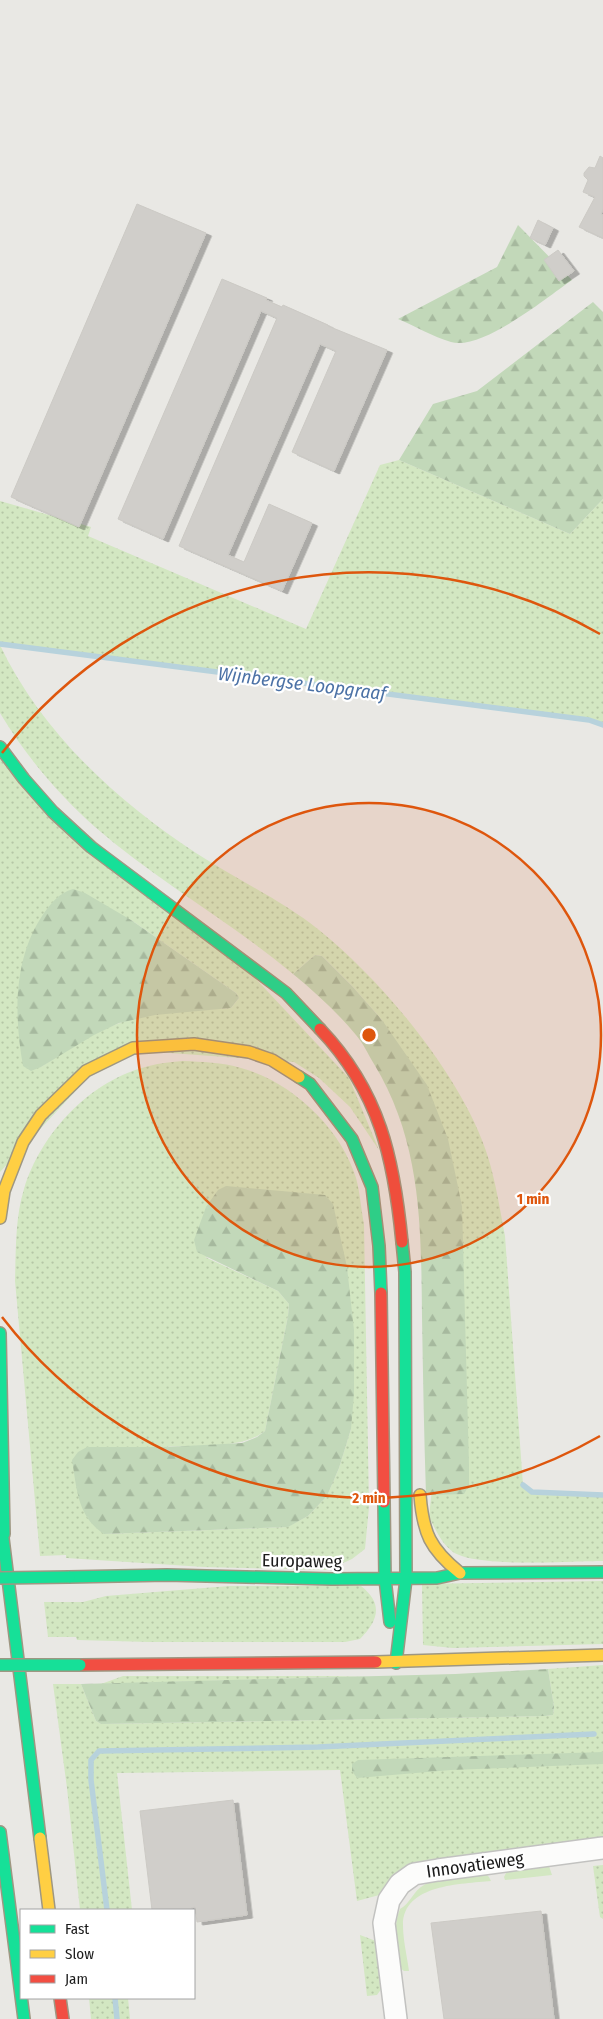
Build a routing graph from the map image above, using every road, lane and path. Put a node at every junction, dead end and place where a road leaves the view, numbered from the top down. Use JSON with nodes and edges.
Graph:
{"nodes":[{"id":1,"x":0,"y":748,"type":"edge"},
{"id":2,"x":0,"y":1218,"type":"edge"},
{"id":3,"x":0,"y":1333,"type":"edge"},
{"id":4,"x":406,"y":1428,"type":"junction"},
{"id":5,"x":418,"y":1464,"type":"dead end"},
{"id":6,"x":419,"y":1481,"type":"dead end"},
{"id":7,"x":0,"y":1514,"type":"edge"},
{"id":8,"x":4,"y":1548,"type":"junction"},
{"id":9,"x":603,"y":1572,"type":"edge"},
{"id":10,"x":460,"y":1573,"type":"junction"},
{"id":11,"x":0,"y":1578,"type":"edge"},
{"id":12,"x":406,"y":1578,"type":"junction"},
{"id":13,"x":385,"y":1579,"type":"junction"},
{"id":14,"x":603,"y":1655,"type":"edge"},
{"id":15,"x":396,"y":1663,"type":"junction"},
{"id":16,"x":0,"y":1665,"type":"edge"},
{"id":17,"x":0,"y":1832,"type":"edge"},
{"id":18,"x":603,"y":1848,"type":"edge"},
{"id":19,"x":49,"y":1909,"type":"edge"},
{"id":20,"x":20,"y":1988,"type":"edge"},
{"id":21,"x":21,"y":1999,"type":"edge"},
{"id":22,"x":60,"y":1999,"type":"edge"},
{"id":23,"x":24,"y":2019,"type":"edge"},
{"id":24,"x":62,"y":2019,"type":"edge"},
{"id":25,"x":396,"y":2019,"type":"edge"}],
"edges":[{"from":1,"to":4,"type":"main road"},
{"from":2,"to":13,"type":"main road"},
{"from":3,"to":8,"type":"main road"},
{"from":4,"to":5,"type":"main road"},
{"from":4,"to":12,"type":"main road"},
{"from":6,"to":10,"type":"main road"},
{"from":7,"to":8,"type":"main road"},
{"from":8,"to":19,"type":"main road"},
{"from":9,"to":10,"type":"main road","name":"Europaweg"},
{"from":10,"to":12,"type":"main road","name":"Europaweg"},
{"from":11,"to":13,"type":"main road","name":"Europaweg","bridge":true},
{"from":12,"to":13,"type":"main road","name":"Europaweg"},
{"from":12,"to":15,"type":"main road"},
{"from":13,"to":15,"type":"main road"},
{"from":14,"to":15,"type":"main road"},
{"from":15,"to":16,"type":"main road","bridge":true},
{"from":17,"to":20,"type":"main road"},
{"from":18,"to":25,"type":"street","name":"Innovatieweg"},
{"from":21,"to":23,"type":"main road"},
{"from":22,"to":24,"type":"main road"}]}
